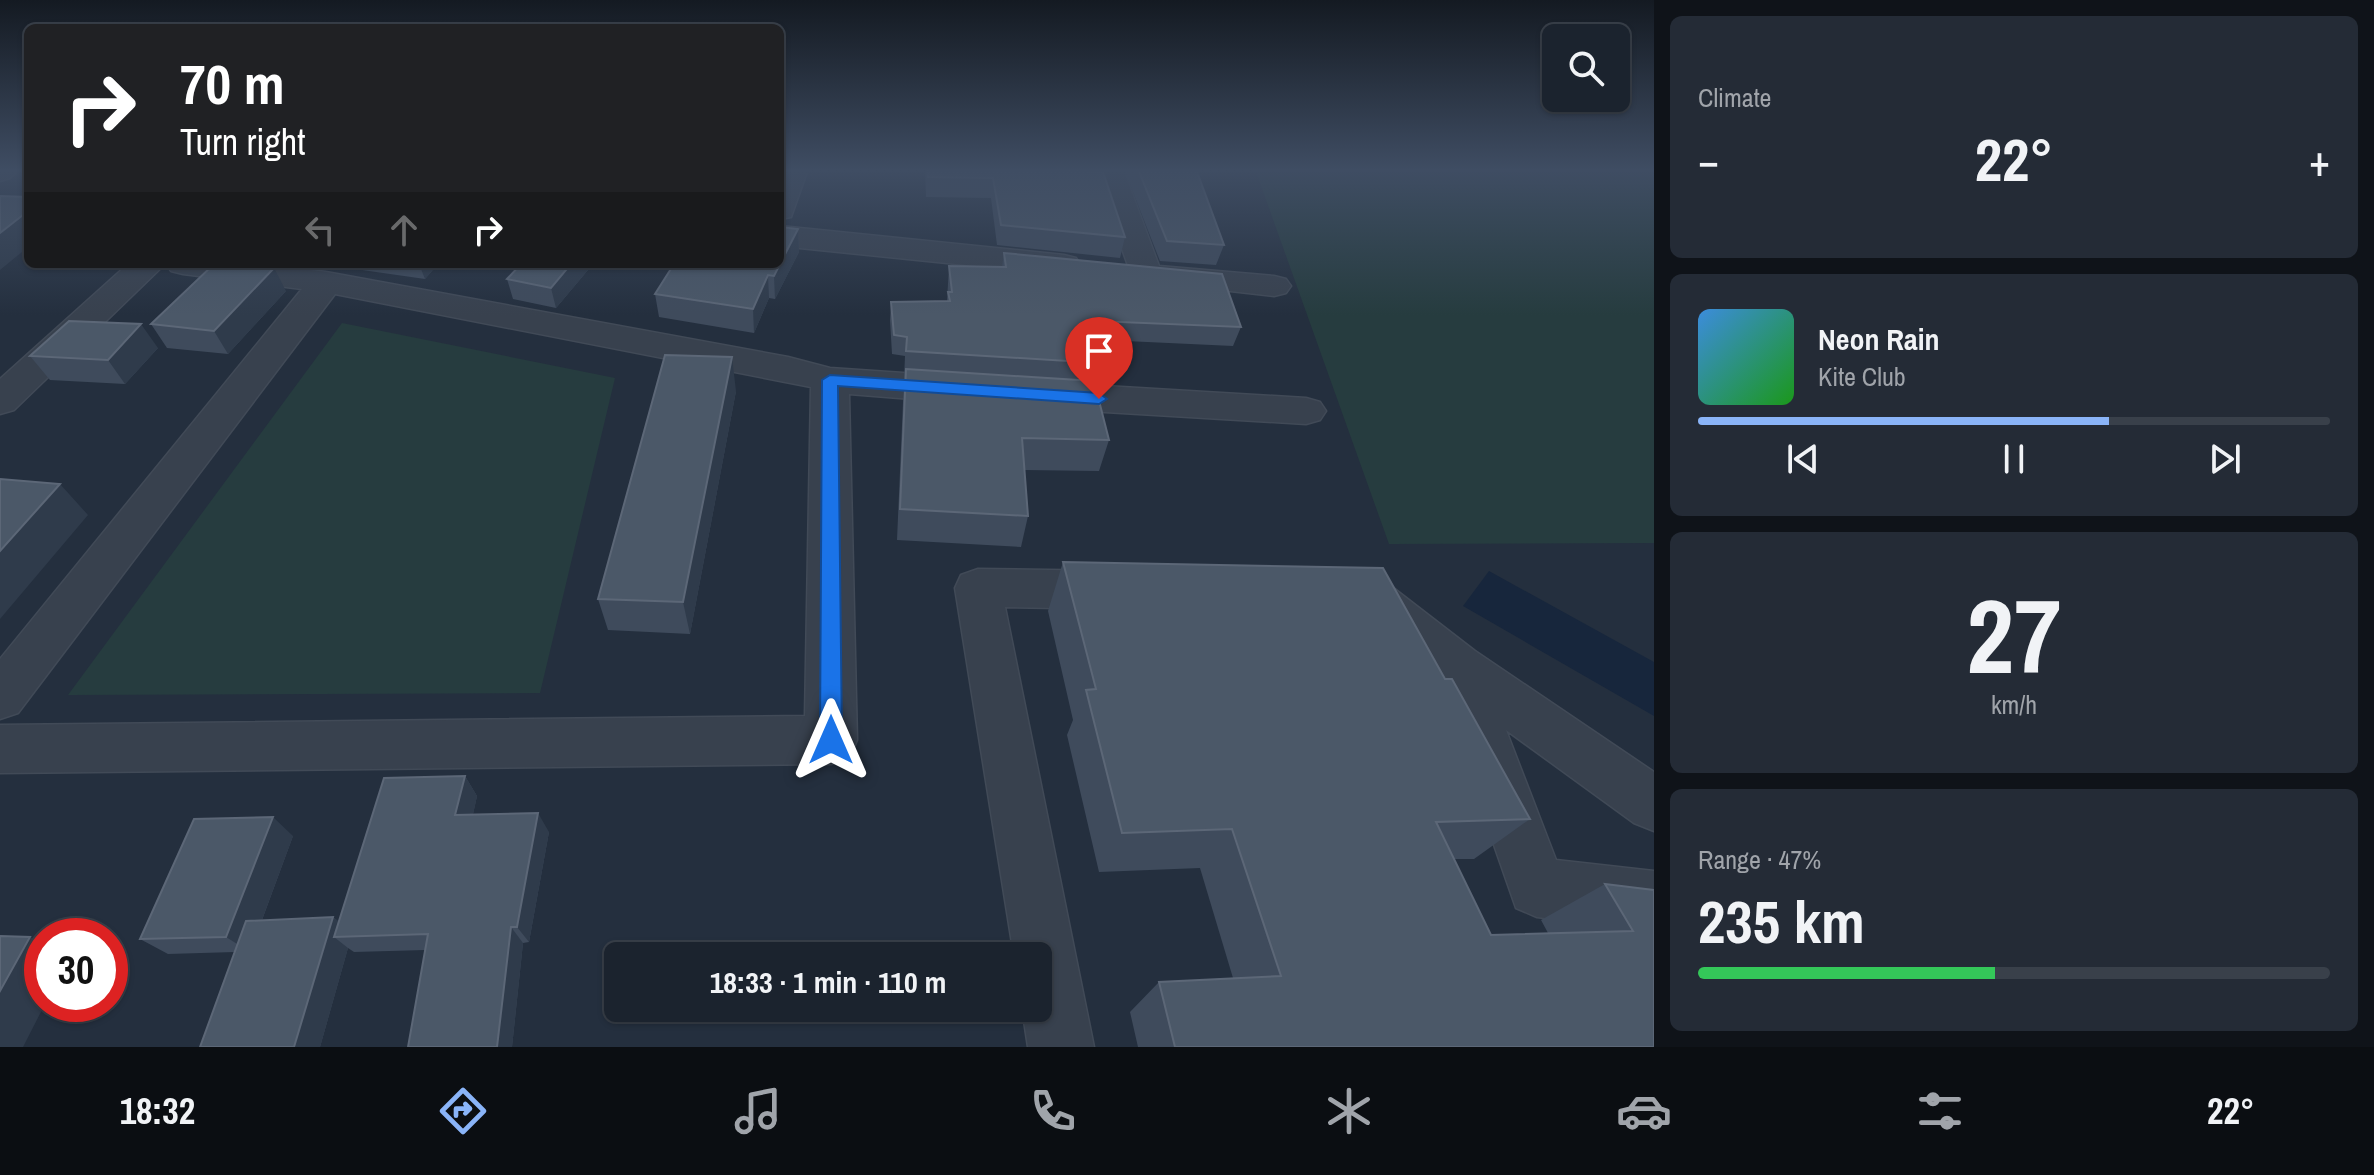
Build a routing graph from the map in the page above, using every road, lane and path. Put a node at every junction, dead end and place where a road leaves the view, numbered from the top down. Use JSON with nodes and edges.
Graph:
{"nodes":[{"id":1,"x":1108,"y":218,"type":"edge"},
{"id":2,"x":784,"y":236,"type":"edge"},
{"id":3,"x":144,"y":268,"type":"edge"},
{"id":4,"x":215,"y":268,"type":"edge"},
{"id":5,"x":1119,"y":270,"type":"junction"},
{"id":6,"x":326,"y":282,"type":"junction"},
{"id":7,"x":1274,"y":286,"type":"dead end"},
{"id":8,"x":830,"y":380,"type":"junction"},
{"id":9,"x":0,"y":401,"type":"edge"},
{"id":10,"x":1306,"y":411,"type":"dead end"},
{"id":11,"x":1149,"y":591,"type":"edge"},
{"id":12,"x":1336,"y":594,"type":"edge"},
{"id":13,"x":1457,"y":666,"type":"junction"},
{"id":14,"x":0,"y":697,"type":"edge"},
{"id":15,"x":0,"y":749,"type":"edge"},
{"id":16,"x":1654,"y":804,"type":"edge"},
{"id":17,"x":1654,"y":901,"type":"edge"},
{"id":18,"x":1061,"y":1047,"type":"edge"}],
"edges":[{"from":1,"to":5,"type":"street"},
{"from":2,"to":5,"type":"street"},
{"from":3,"to":9,"type":"street"},
{"from":4,"to":6,"type":"street"},
{"from":5,"to":7,"type":"street"},
{"from":6,"to":8,"type":"street"},
{"from":6,"to":14,"type":"street"},
{"from":8,"to":10,"type":"street"},
{"from":8,"to":15,"type":"street"},
{"from":11,"to":18,"type":"street"},
{"from":12,"to":13,"type":"street"},
{"from":13,"to":16,"type":"street"},
{"from":13,"to":17,"type":"street"}]}
